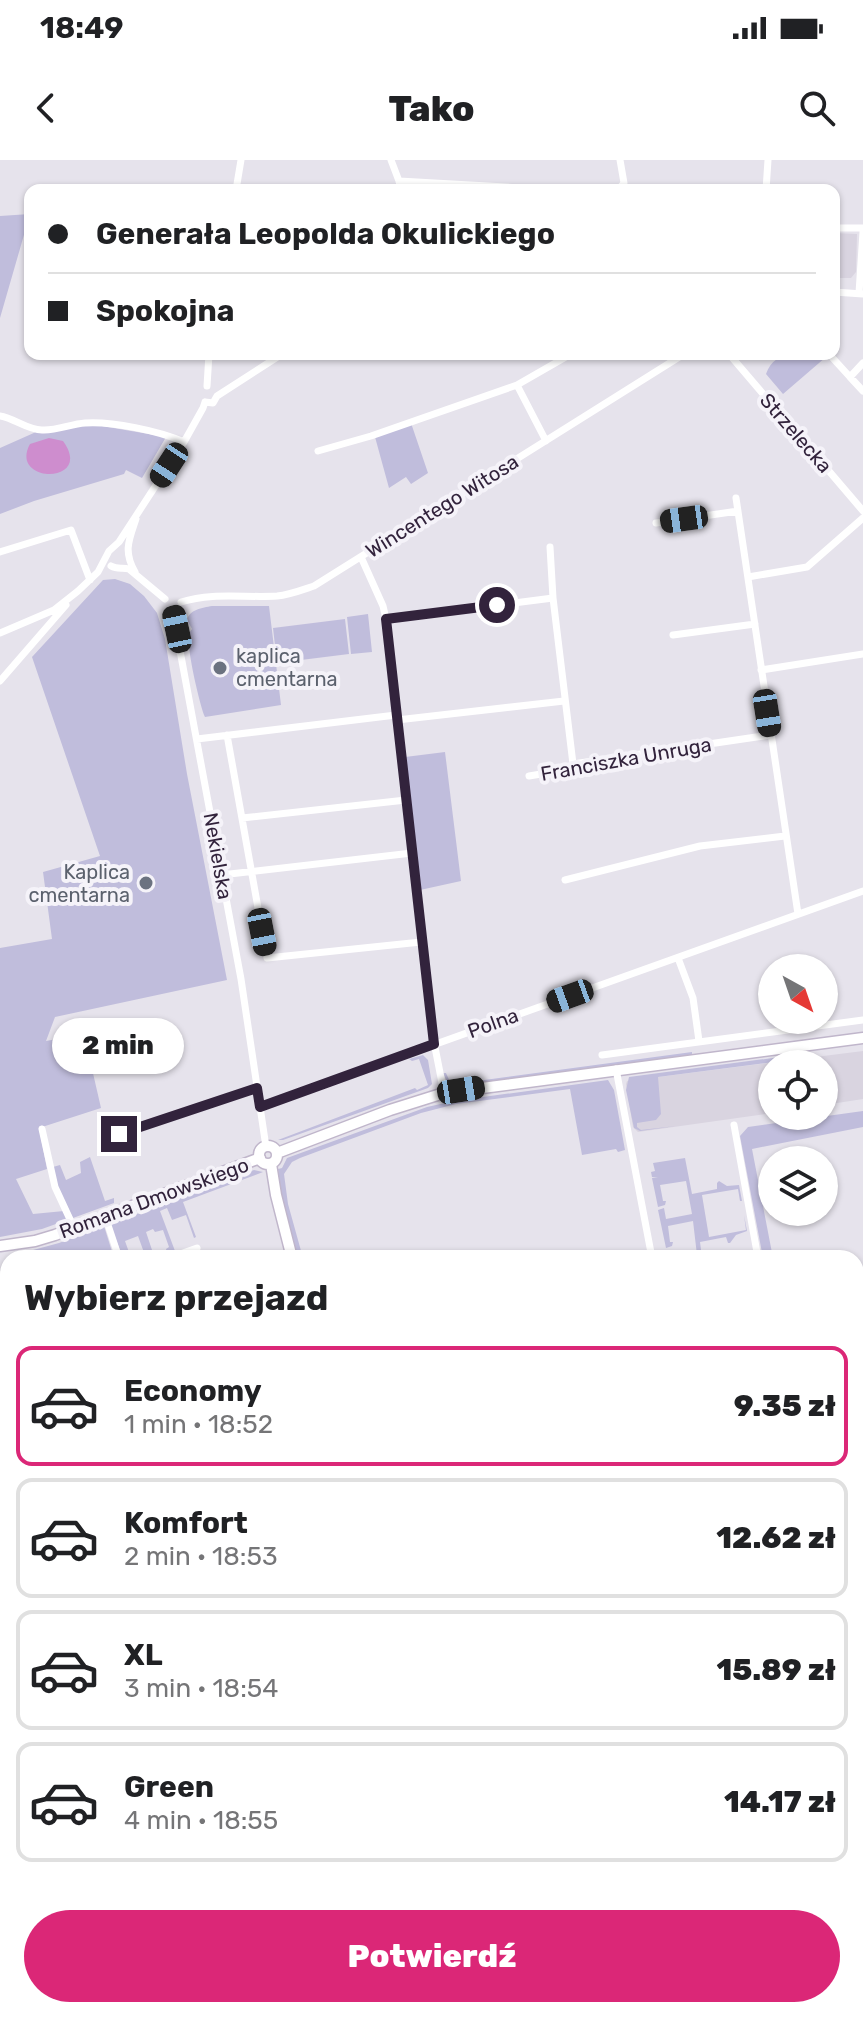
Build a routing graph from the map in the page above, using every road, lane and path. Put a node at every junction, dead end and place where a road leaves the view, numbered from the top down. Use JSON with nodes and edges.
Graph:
{"nodes":[{"id":1,"x":241,"y":160,"type":"edge"},
{"id":2,"x":391,"y":160,"type":"edge"},
{"id":3,"x":620,"y":160,"type":"edge"},
{"id":4,"x":768,"y":160,"type":"edge"},
{"id":5,"x":399,"y":181,"type":"junction"},
{"id":6,"x":237,"y":184,"type":"edge"},
{"id":7,"x":400,"y":184,"type":"edge"},
{"id":8,"x":445,"y":184,"type":"edge"},
{"id":9,"x":623,"y":184,"type":"edge"},
{"id":10,"x":766,"y":184,"type":"edge"},
{"id":11,"x":840,"y":228,"type":"edge"},
{"id":12,"x":863,"y":230,"type":"edge"},
{"id":13,"x":862,"y":274,"type":"edge"},
{"id":14,"x":840,"y":292,"type":"edge"},
{"id":15,"x":861,"y":294,"type":"edge"},
{"id":16,"x":208,"y":360,"type":"edge"},
{"id":17,"x":273,"y":360,"type":"edge"},
{"id":18,"x":561,"y":360,"type":"edge"},
{"id":19,"x":674,"y":360,"type":"edge"},
{"id":20,"x":734,"y":360,"type":"edge"},
{"id":21,"x":834,"y":360,"type":"edge"},
{"id":22,"x":863,"y":363,"type":"edge"},
{"id":23,"x":850,"y":377,"type":"junction"},
{"id":24,"x":517,"y":385,"type":"junction"},
{"id":25,"x":863,"y":391,"type":"edge"},
{"id":26,"x":203,"y":394,"type":"junction"},
{"id":27,"x":217,"y":396,"type":"junction"},
{"id":28,"x":0,"y":416,"type":"edge"},
{"id":29,"x":546,"y":441,"type":"junction"},
{"id":30,"x":184,"y":442,"type":"junction"},
{"id":31,"x":318,"y":451,"type":"dead end"},
{"id":32,"x":736,"y":498,"type":"dead end"},
{"id":33,"x":738,"y":511,"type":"junction"},
{"id":34,"x":863,"y":511,"type":"edge"},
{"id":35,"x":138,"y":512,"type":"junction"},
{"id":36,"x":863,"y":518,"type":"edge"},
{"id":37,"x":656,"y":523,"type":"dead end"},
{"id":38,"x":115,"y":547,"type":"junction"},
{"id":39,"x":550,"y":547,"type":"dead end"},
{"id":40,"x":0,"y":552,"type":"edge"},
{"id":41,"x":361,"y":557,"type":"junction"},
{"id":42,"x":127,"y":559,"type":"junction"},
{"id":43,"x":109,"y":562,"type":"junction"},
{"id":44,"x":748,"y":577,"type":"junction"},
{"id":45,"x":90,"y":580,"type":"junction"},
{"id":46,"x":78,"y":591,"type":"junction"},
{"id":47,"x":174,"y":598,"type":"junction"},
{"id":48,"x":553,"y":598,"type":"junction"},
{"id":49,"x":173,"y":613,"type":"junction"},
{"id":50,"x":386,"y":619,"type":"junction"},
{"id":51,"x":35,"y":620,"type":"junction"},
{"id":52,"x":755,"y":624,"type":"junction"},
{"id":53,"x":0,"y":633,"type":"edge"},
{"id":54,"x":41,"y":634,"type":"junction"},
{"id":55,"x":673,"y":635,"type":"dead end"},
{"id":56,"x":863,"y":654,"type":"edge"},
{"id":57,"x":761,"y":670,"type":"junction"},
{"id":58,"x":0,"y":681,"type":"edge"},
{"id":59,"x":564,"y":701,"type":"junction"},
{"id":60,"x":396,"y":718,"type":"junction"},
{"id":61,"x":227,"y":735,"type":"junction"},
{"id":62,"x":770,"y":735,"type":"junction"},
{"id":63,"x":197,"y":739,"type":"junction"},
{"id":64,"x":573,"y":764,"type":"junction"},
{"id":65,"x":529,"y":776,"type":"dead end"},
{"id":66,"x":406,"y":800,"type":"junction"},
{"id":67,"x":242,"y":818,"type":"junction"},
{"id":68,"x":785,"y":836,"type":"junction"},
{"id":69,"x":412,"y":853,"type":"junction"},
{"id":70,"x":251,"y":871,"type":"junction"},
{"id":71,"x":221,"y":875,"type":"junction"},
{"id":72,"x":565,"y":880,"type":"dead end"},
{"id":73,"x":863,"y":891,"type":"edge"},
{"id":74,"x":798,"y":914,"type":"junction"},
{"id":75,"x":421,"y":942,"type":"junction"},
{"id":76,"x":678,"y":958,"type":"junction"},
{"id":77,"x":863,"y":1020,"type":"edge"},
{"id":78,"x":863,"y":1038,"type":"edge"},
{"id":79,"x":699,"y":1041,"type":"junction"},
{"id":80,"x":434,"y":1044,"type":"junction"},
{"id":81,"x":602,"y":1055,"type":"dead end"},
{"id":82,"x":616,"y":1069,"type":"junction"},
{"id":83,"x":257,"y":1088,"type":"junction"},
{"id":84,"x":444,"y":1093,"type":"junction"},
{"id":85,"x":260,"y":1107,"type":"junction"},
{"id":86,"x":734,"y":1125,"type":"dead end"},
{"id":87,"x":42,"y":1129,"type":"dead end"},
{"id":88,"x":119,"y":1134,"type":"dead end"},
{"id":89,"x":266,"y":1147,"type":"junction"},
{"id":90,"x":277,"y":1153,"type":"junction"},
{"id":91,"x":265,"y":1161,"type":"junction"},
{"id":92,"x":105,"y":1216,"type":"junction"},
{"id":93,"x":74,"y":1228,"type":"junction"},
{"id":94,"x":0,"y":1246,"type":"edge"},
{"id":95,"x":197,"y":1248,"type":"dead end"},
{"id":96,"x":116,"y":1250,"type":"edge"},
{"id":97,"x":191,"y":1250,"type":"edge"},
{"id":98,"x":290,"y":1250,"type":"edge"},
{"id":99,"x":650,"y":1250,"type":"edge"},
{"id":100,"x":757,"y":1250,"type":"edge"}],
"edges":[{"from":1,"to":6,"type":"street"},
{"from":2,"to":5,"type":"street"},
{"from":3,"to":9,"type":"street"},
{"from":4,"to":10,"type":"street"},
{"from":5,"to":7,"type":"street"},
{"from":5,"to":8,"type":"street"},
{"from":11,"to":12,"type":"street"},
{"from":12,"to":13,"type":"street"},
{"from":13,"to":15,"type":"street"},
{"from":14,"to":15,"type":"street"},
{"from":16,"to":26,"type":"street"},
{"from":17,"to":27,"type":"street"},
{"from":18,"to":24,"type":"street"},
{"from":19,"to":29,"type":"street","name":"Wincentego Witosa"},
{"from":20,"to":34,"type":"street","name":"Strzelecka"},
{"from":21,"to":23,"type":"street"},
{"from":22,"to":23,"type":"street"},
{"from":23,"to":25,"type":"street"},
{"from":24,"to":29,"type":"street"},
{"from":24,"to":31,"type":"street"},
{"from":26,"to":27,"type":"street"},
{"from":26,"to":27,"type":"street"},
{"from":26,"to":30,"type":"street"},
{"from":28,"to":30,"type":"street"},
{"from":29,"to":41,"type":"street","name":"Wincentego Witosa"},
{"from":30,"to":35,"type":"street"},
{"from":32,"to":33,"type":"street"},
{"from":33,"to":37,"type":"street"},
{"from":33,"to":44,"type":"street"},
{"from":35,"to":38,"type":"street"},
{"from":35,"to":42,"type":"street"},
{"from":36,"to":44,"type":"street"},
{"from":38,"to":42,"type":"street"},
{"from":38,"to":43,"type":"street"},
{"from":39,"to":48,"type":"street"},
{"from":40,"to":45,"type":"street"},
{"from":41,"to":47,"type":"street","name":"Wincentego Witosa"},
{"from":41,"to":50,"type":"street"},
{"from":42,"to":43,"type":"street"},
{"from":42,"to":47,"type":"street"},
{"from":43,"to":45,"type":"street"},
{"from":44,"to":52,"type":"street"},
{"from":45,"to":46,"type":"street"},
{"from":46,"to":51,"type":"street"},
{"from":46,"to":54,"type":"street"},
{"from":47,"to":49,"type":"street"},
{"from":47,"to":49,"type":"street","name":"Nekielska"},
{"from":48,"to":50,"type":"street"},
{"from":48,"to":59,"type":"street"},
{"from":49,"to":63,"type":"street","name":"Nekielska"},
{"from":50,"to":60,"type":"street"},
{"from":51,"to":53,"type":"street"},
{"from":51,"to":54,"type":"street"},
{"from":52,"to":55,"type":"street"},
{"from":52,"to":57,"type":"street"},
{"from":54,"to":58,"type":"street"},
{"from":56,"to":57,"type":"street"},
{"from":57,"to":62,"type":"street"},
{"from":59,"to":60,"type":"street"},
{"from":59,"to":64,"type":"street"},
{"from":60,"to":61,"type":"street"},
{"from":60,"to":66,"type":"street"},
{"from":61,"to":63,"type":"street"},
{"from":61,"to":67,"type":"street"},
{"from":62,"to":64,"type":"street","name":"Franciszka Unruga"},
{"from":62,"to":68,"type":"street"},
{"from":63,"to":71,"type":"street","name":"Nekielska"},
{"from":64,"to":65,"type":"street","name":"Franciszka Unruga"},
{"from":66,"to":67,"type":"street"},
{"from":66,"to":69,"type":"street"},
{"from":67,"to":70,"type":"street"},
{"from":68,"to":72,"type":"street"},
{"from":68,"to":74,"type":"street"},
{"from":69,"to":70,"type":"street"},
{"from":69,"to":75,"type":"street"},
{"from":70,"to":71,"type":"street"},
{"from":70,"to":75,"type":"street"},
{"from":71,"to":83,"type":"street","name":"Nekielska"},
{"from":73,"to":74,"type":"street","name":"Polna"},
{"from":74,"to":76,"type":"street","name":"Polna"},
{"from":75,"to":80,"type":"street"},
{"from":76,"to":79,"type":"street"},
{"from":76,"to":80,"type":"street","name":"Polna"},
{"from":77,"to":79,"type":"street"},
{"from":78,"to":82,"type":"street"},
{"from":79,"to":81,"type":"street"},
{"from":80,"to":84,"type":"street"},
{"from":80,"to":85,"type":"street","name":"Polna"},
{"from":82,"to":84,"type":"street"},
{"from":82,"to":99,"type":"street"},
{"from":83,"to":85,"type":"street","name":"Nekielska"},
{"from":83,"to":88,"type":"street"},
{"from":84,"to":90,"type":"street"},
{"from":85,"to":89,"type":"street","name":"Nekielska"},
{"from":86,"to":100,"type":"street"},
{"from":87,"to":93,"type":"street"},
{"from":89,"to":90,"type":"street"},
{"from":89,"to":91,"type":"street"},
{"from":90,"to":91,"type":"street"},
{"from":91,"to":92,"type":"street","name":"Romana Dmowskiego"},
{"from":91,"to":98,"type":"street"},
{"from":92,"to":93,"type":"street","name":"Romana Dmowskiego"},
{"from":92,"to":96,"type":"street"},
{"from":93,"to":94,"type":"street","name":"Romana Dmowskiego"},
{"from":95,"to":97,"type":"street"}]}
